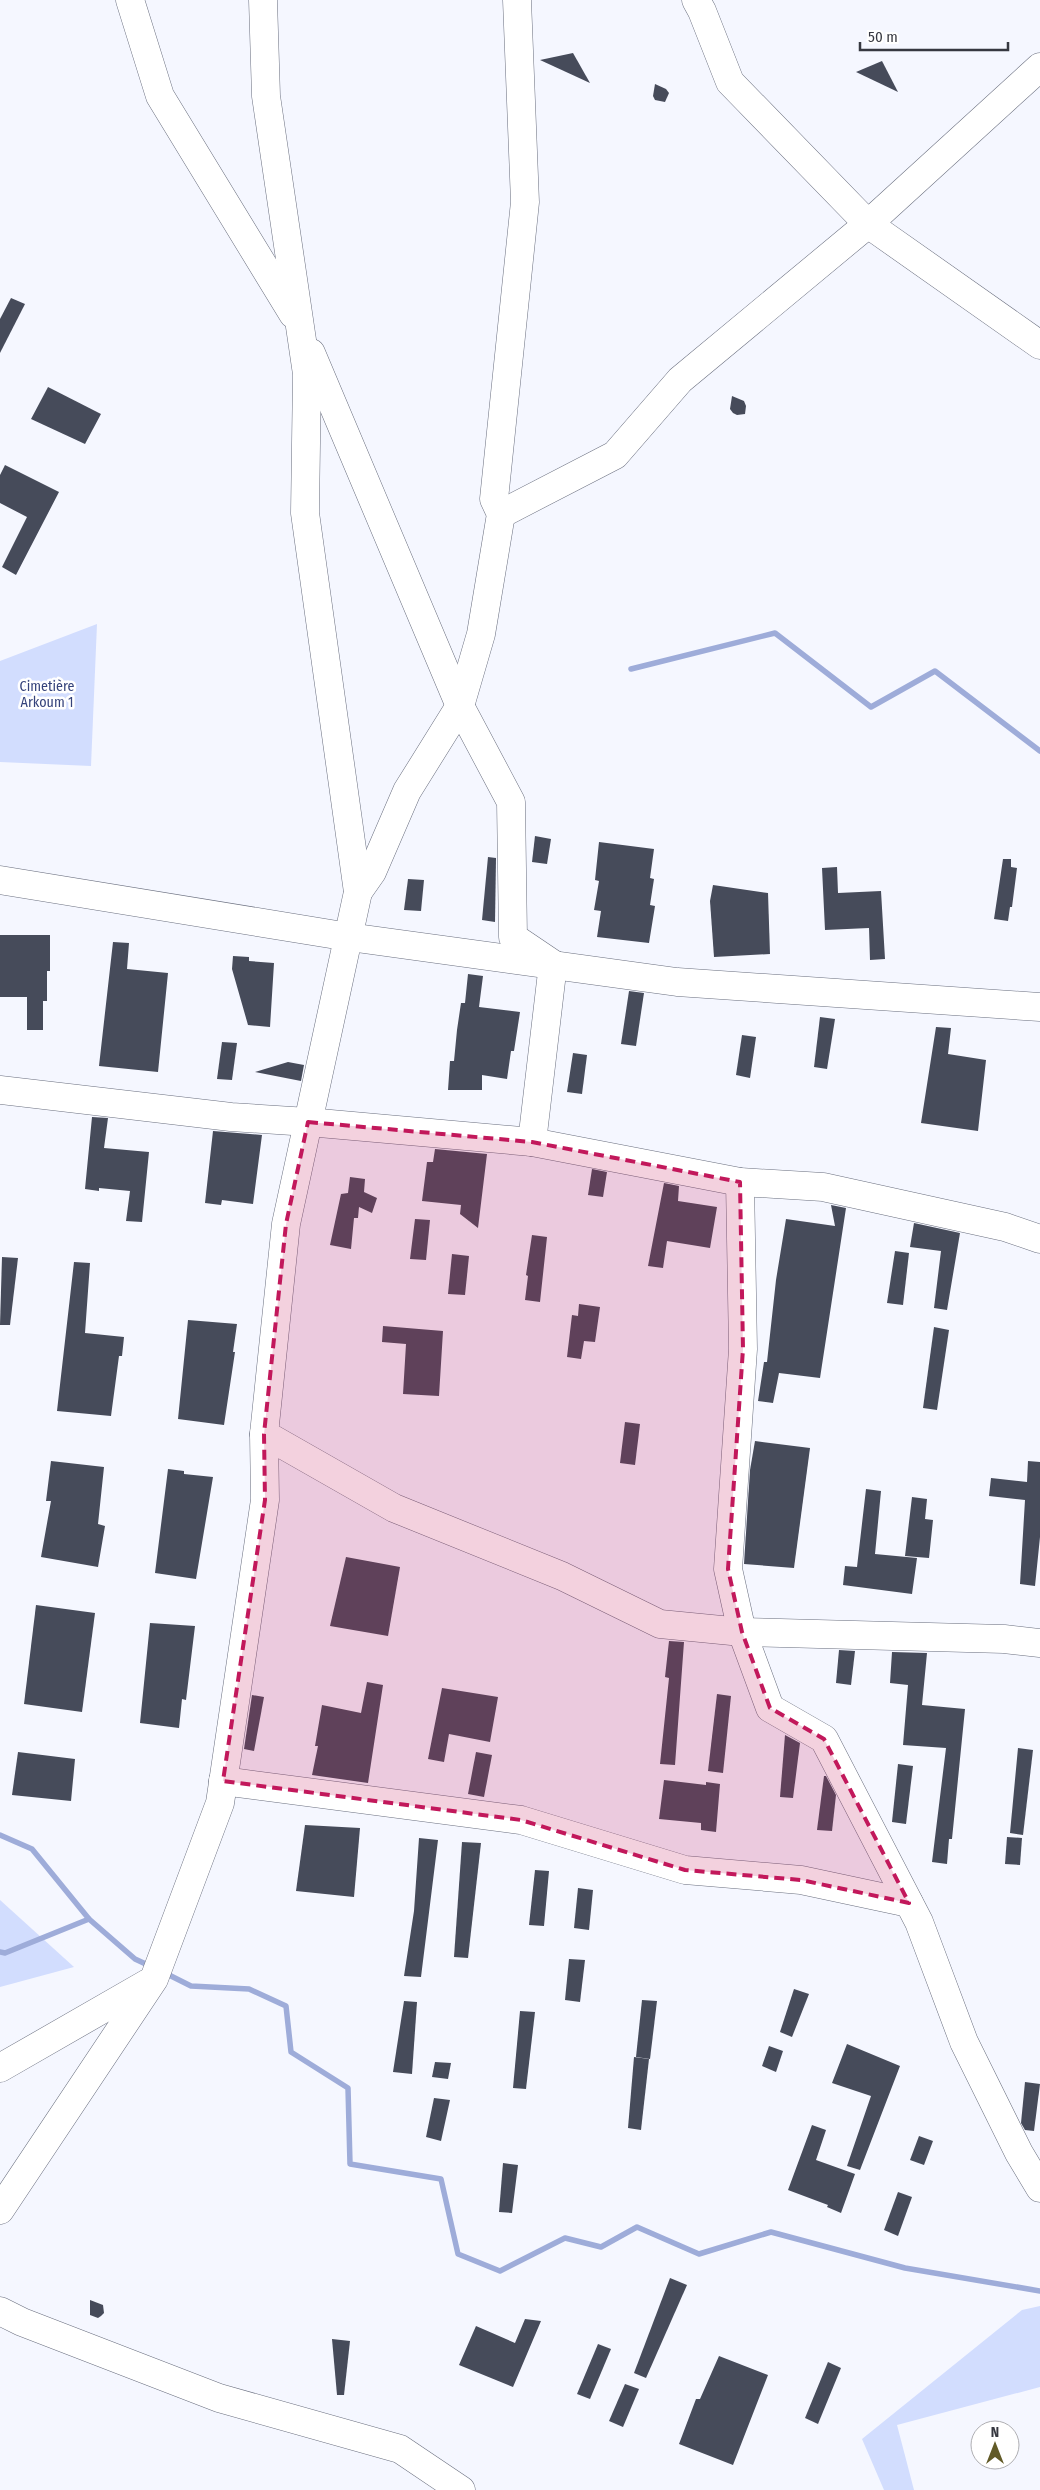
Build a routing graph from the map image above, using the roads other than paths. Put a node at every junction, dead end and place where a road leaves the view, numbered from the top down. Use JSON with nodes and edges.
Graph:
{"nodes":[{"id":1,"x":130,"y":0,"type":"edge"},
{"id":2,"x":263,"y":0,"type":"edge"},
{"id":3,"x":517,"y":0,"type":"edge"},
{"id":4,"x":696,"y":0,"type":"edge"},
{"id":5,"x":1040,"y":67,"type":"edge"},
{"id":6,"x":868,"y":224,"type":"junction"},
{"id":7,"x":300,"y":326,"type":"junction"},
{"id":8,"x":1040,"y":345,"type":"edge"},
{"id":9,"x":501,"y":514,"type":"junction"},
{"id":10,"x":460,"y":706,"type":"junction"},
{"id":11,"x":0,"y":880,"type":"edge"},
{"id":12,"x":358,"y":892,"type":"junction"},
{"id":13,"x":348,"y":937,"type":"junction"},
{"id":14,"x":553,"y":964,"type":"junction"},
{"id":15,"x":1040,"y":1007,"type":"edge"},
{"id":16,"x":0,"y":1090,"type":"edge"},
{"id":17,"x":308,"y":1122,"type":"junction"},
{"id":18,"x":532,"y":1142,"type":"junction"},
{"id":19,"x":740,"y":1182,"type":"junction"},
{"id":20,"x":1040,"y":1239,"type":"edge"},
{"id":21,"x":264,"y":1434,"type":"junction"},
{"id":22,"x":742,"y":1632,"type":"junction"},
{"id":23,"x":1040,"y":1643,"type":"edge"},
{"id":24,"x":223,"y":1781,"type":"junction"},
{"id":25,"x":909,"y":1903,"type":"junction"},
{"id":26,"x":154,"y":1979,"type":"junction"},
{"id":27,"x":0,"y":2068,"type":"edge"},
{"id":28,"x":1040,"y":2188,"type":"edge"},
{"id":29,"x":0,"y":2210,"type":"edge"},
{"id":30,"x":0,"y":2311,"type":"edge"},
{"id":31,"x":461,"y":2490,"type":"edge"}],
"edges":[{"from":1,"to":7,"type":"street"},
{"from":2,"to":7,"type":"street"},
{"from":3,"to":9,"type":"street"},
{"from":4,"to":6,"type":"street"},
{"from":5,"to":6,"type":"street"},
{"from":6,"to":8,"type":"street"},
{"from":6,"to":9,"type":"street"},
{"from":7,"to":10,"type":"street"},
{"from":7,"to":12,"type":"street"},
{"from":9,"to":10,"type":"street"},
{"from":10,"to":12,"type":"street"},
{"from":10,"to":14,"type":"street"},
{"from":11,"to":13,"type":"street"},
{"from":12,"to":13,"type":"street"},
{"from":13,"to":14,"type":"street"},
{"from":13,"to":17,"type":"street"},
{"from":14,"to":15,"type":"street"},
{"from":14,"to":18,"type":"street"},
{"from":16,"to":17,"type":"street"},
{"from":17,"to":18,"type":"street"},
{"from":17,"to":21,"type":"street"},
{"from":18,"to":19,"type":"street"},
{"from":19,"to":20,"type":"street"},
{"from":19,"to":22,"type":"street"},
{"from":21,"to":22,"type":"street"},
{"from":21,"to":24,"type":"street"},
{"from":22,"to":23,"type":"street"},
{"from":22,"to":25,"type":"street"},
{"from":24,"to":25,"type":"street"},
{"from":24,"to":26,"type":"street"},
{"from":25,"to":28,"type":"street"},
{"from":26,"to":27,"type":"street"},
{"from":26,"to":29,"type":"street"},
{"from":30,"to":31,"type":"street"}]}
